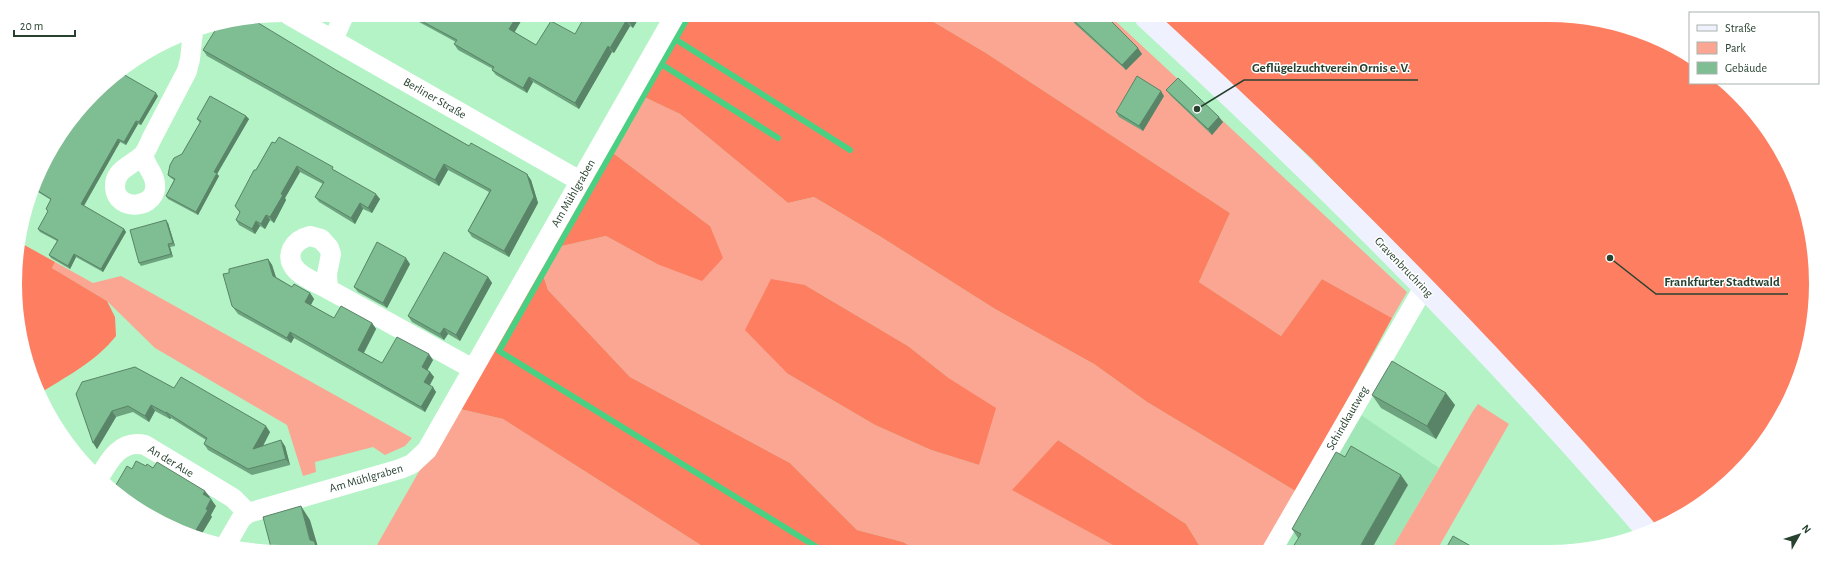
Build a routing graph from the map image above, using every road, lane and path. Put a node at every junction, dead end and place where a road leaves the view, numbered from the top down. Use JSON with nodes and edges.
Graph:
{"nodes":[{"id":1,"x":301,"y":22,"type":"edge"},
{"id":2,"x":341,"y":22,"type":"edge"},
{"id":3,"x":671,"y":22,"type":"edge"},
{"id":4,"x":1150,"y":22,"type":"edge"},
{"id":5,"x":192,"y":39,"type":"edge"},
{"id":6,"x":333,"y":40,"type":"junction"},
{"id":7,"x":143,"y":155,"type":"dead end"},
{"id":8,"x":580,"y":181,"type":"junction"},
{"id":9,"x":1424,"y":287,"type":"junction"},
{"id":10,"x":328,"y":288,"type":"dead end"},
{"id":11,"x":473,"y":369,"type":"junction"},
{"id":12,"x":103,"y":472,"type":"edge"},
{"id":13,"x":248,"y":513,"type":"junction"},
{"id":14,"x":1643,"y":527,"type":"edge"},
{"id":15,"x":229,"y":539,"type":"edge"},
{"id":16,"x":1275,"y":545,"type":"edge"}],
"edges":[{"from":1,"to":6,"type":"street","name":"Berliner Straße"},
{"from":2,"to":6,"type":"street"},
{"from":3,"to":8,"type":"street","name":"Am Mühlgraben"},
{"from":4,"to":9,"type":"street","name":"Gravenbruchring"},
{"from":5,"to":7,"type":"street"},
{"from":6,"to":8,"type":"street","name":"Berliner Straße"},
{"from":8,"to":11,"type":"street","name":"Am Mühlgraben"},
{"from":9,"to":14,"type":"street","name":"Gravenbruchring"},
{"from":9,"to":16,"type":"street","name":"Schindkautweg"},
{"from":10,"to":11,"type":"street"},
{"from":11,"to":13,"type":"street","name":"Am Mühlgraben"},
{"from":12,"to":13,"type":"street","name":"An der Aue"},
{"from":13,"to":15,"type":"street"}]}
